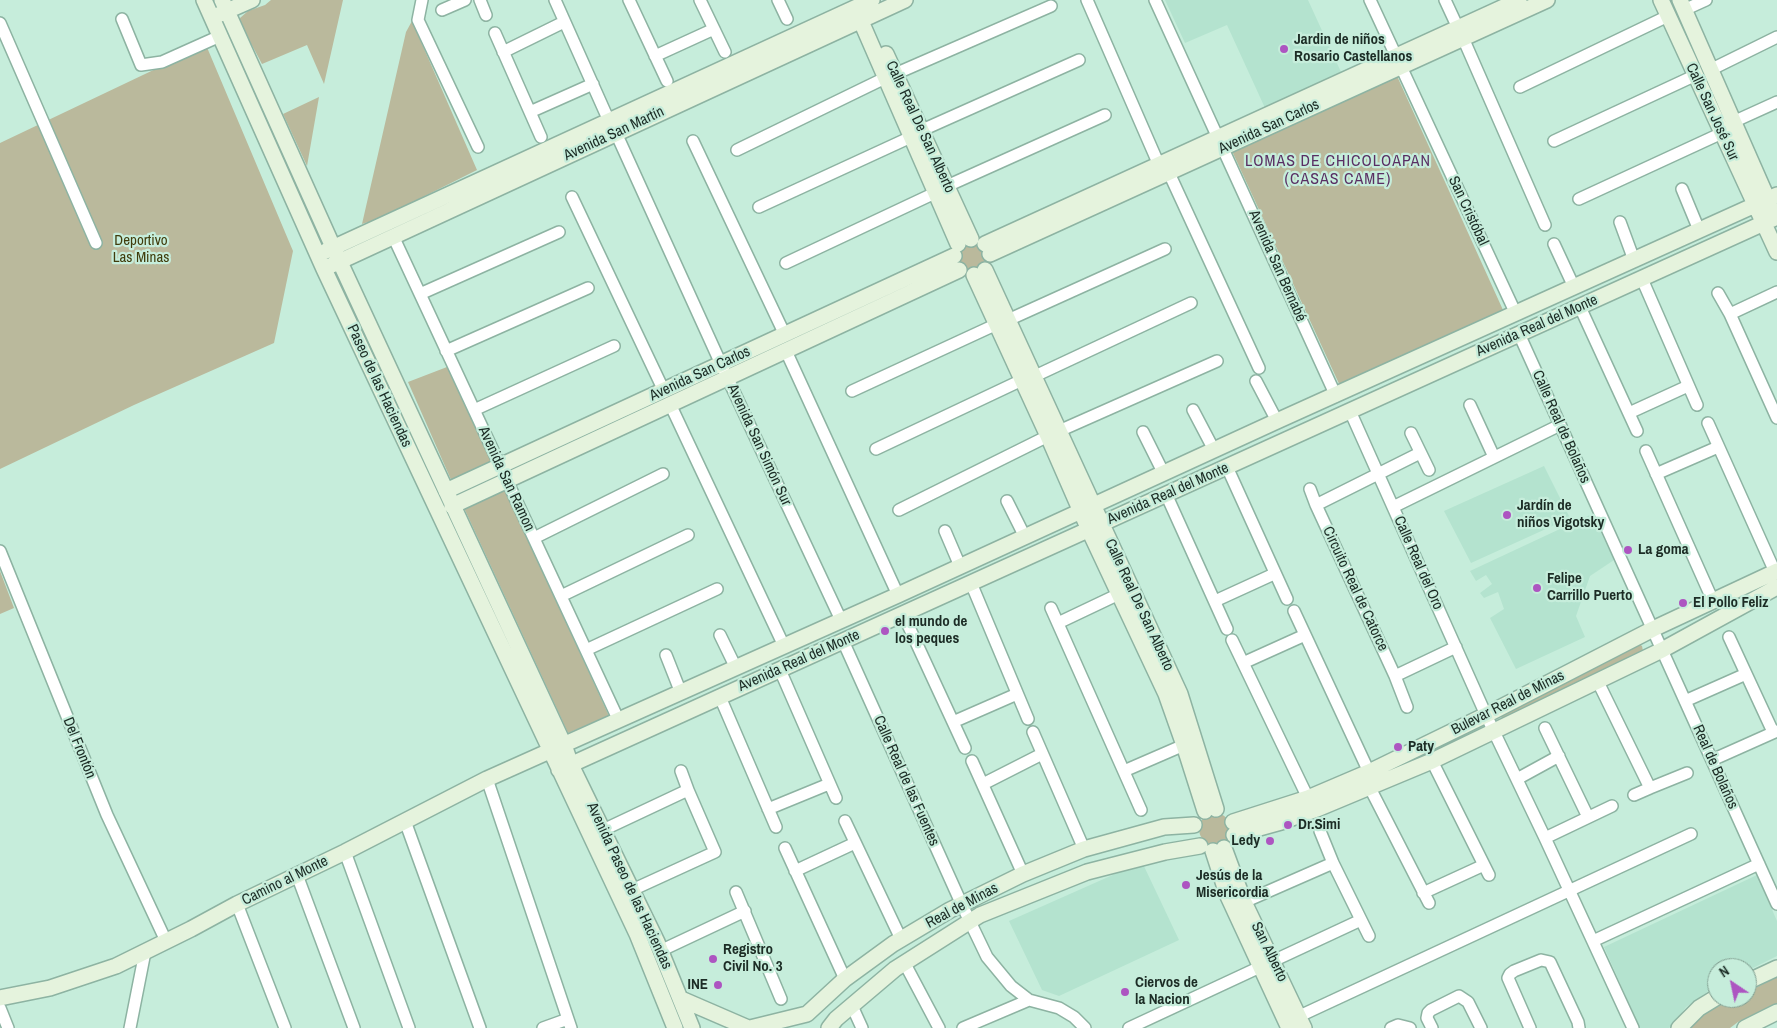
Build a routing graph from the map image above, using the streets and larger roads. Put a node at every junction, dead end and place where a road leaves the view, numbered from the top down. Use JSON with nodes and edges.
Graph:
{"nodes":[{"id":1,"x":252,"y":0,"type":"edge"},
{"id":2,"x":422,"y":0,"type":"edge"},
{"id":3,"x":464,"y":0,"type":"edge"},
{"id":4,"x":480,"y":0,"type":"edge"},
{"id":5,"x":555,"y":0,"type":"edge"},
{"id":6,"x":629,"y":0,"type":"edge"},
{"id":7,"x":700,"y":0,"type":"edge"},
{"id":8,"x":778,"y":0,"type":"edge"},
{"id":9,"x":905,"y":0,"type":"edge"},
{"id":10,"x":1087,"y":0,"type":"edge"},
{"id":11,"x":1155,"y":0,"type":"edge"},
{"id":12,"x":1370,"y":0,"type":"edge"},
{"id":13,"x":1445,"y":0,"type":"edge"},
{"id":14,"x":1519,"y":0,"type":"edge"},
{"id":15,"x":1547,"y":0,"type":"edge"},
{"id":16,"x":1661,"y":0,"type":"edge"},
{"id":17,"x":1706,"y":0,"type":"edge"},
{"id":18,"x":206,"y":1,"type":"edge"},
{"id":19,"x":1682,"y":5,"type":"edge"},
{"id":20,"x":225,"y":6,"type":"edge"},
{"id":21,"x":1051,"y":6,"type":"dead end"},
{"id":22,"x":861,"y":7,"type":"edge"},
{"id":23,"x":442,"y":10,"type":"dead end"},
{"id":24,"x":486,"y":15,"type":"dead end"},
{"id":25,"x":1668,"y":16,"type":"junction"},
{"id":26,"x":212,"y":18,"type":"junction"},
{"id":27,"x":122,"y":19,"type":"dead end"},
{"id":28,"x":786,"y":19,"type":"dead end"},
{"id":29,"x":564,"y":22,"type":"junction"},
{"id":30,"x":0,"y":23,"type":"edge"},
{"id":31,"x":714,"y":30,"type":"junction"},
{"id":32,"x":495,"y":33,"type":"dead end"},
{"id":33,"x":1461,"y":33,"type":"junction"},
{"id":34,"x":220,"y":36,"type":"junction"},
{"id":35,"x":1777,"y":38,"type":"edge"},
{"id":36,"x":504,"y":52,"type":"junction"},
{"id":37,"x":725,"y":52,"type":"dead end"},
{"id":38,"x":655,"y":56,"type":"junction"},
{"id":39,"x":1079,"y":60,"type":"dead end"},
{"id":40,"x":1399,"y":61,"type":"junction"},
{"id":41,"x":1703,"y":73,"type":"junction"},
{"id":42,"x":890,"y":76,"type":"junction"},
{"id":43,"x":667,"y":81,"type":"dead end"},
{"id":44,"x":592,"y":84,"type":"junction"},
{"id":45,"x":1520,"y":87,"type":"dead end"},
{"id":46,"x":1777,"y":102,"type":"edge"},
{"id":47,"x":530,"y":112,"type":"junction"},
{"id":48,"x":1105,"y":115,"type":"dead end"},
{"id":49,"x":1733,"y":122,"type":"junction"},
{"id":50,"x":612,"y":127,"type":"junction"},
{"id":51,"x":1722,"y":133,"type":"junction"},
{"id":52,"x":915,"y":134,"type":"junction"},
{"id":53,"x":541,"y":137,"type":"dead end"},
{"id":54,"x":693,"y":141,"type":"dead end"},
{"id":55,"x":1554,"y":141,"type":"dead end"},
{"id":56,"x":1221,"y":143,"type":"junction"},
{"id":57,"x":478,"y":147,"type":"dead end"},
{"id":58,"x":737,"y":150,"type":"dead end"},
{"id":59,"x":1164,"y":169,"type":"junction"},
{"id":60,"x":942,"y":189,"type":"junction"},
{"id":61,"x":1682,"y":190,"type":"dead end"},
{"id":62,"x":572,"y":197,"type":"dead end"},
{"id":63,"x":1578,"y":200,"type":"dead end"},
{"id":64,"x":1766,"y":200,"type":"edge"},
{"id":65,"x":759,"y":207,"type":"dead end"},
{"id":66,"x":1773,"y":220,"type":"edge"},
{"id":67,"x":1620,"y":222,"type":"dead end"},
{"id":68,"x":1545,"y":225,"type":"dead end"},
{"id":69,"x":1699,"y":230,"type":"junction"},
{"id":70,"x":559,"y":232,"type":"dead end"},
{"id":71,"x":393,"y":236,"type":"junction"},
{"id":72,"x":96,"y":244,"type":"dead end"},
{"id":73,"x":1554,"y":244,"type":"dead end"},
{"id":74,"x":988,"y":249,"type":"junction"},
{"id":75,"x":1166,"y":249,"type":"dead end"},
{"id":76,"x":960,"y":252,"type":"junction"},
{"id":77,"x":1777,"y":252,"type":"edge"},
{"id":78,"x":318,"y":254,"type":"junction"},
{"id":79,"x":337,"y":254,"type":"junction"},
{"id":80,"x":1634,"y":260,"type":"junction"},
{"id":81,"x":786,"y":263,"type":"dead end"},
{"id":82,"x":324,"y":269,"type":"junction"},
{"id":83,"x":979,"y":273,"type":"junction"},
{"id":84,"x":1642,"y":279,"type":"junction"},
{"id":85,"x":1574,"y":287,"type":"junction"},
{"id":86,"x":588,"y":288,"type":"dead end"},
{"id":87,"x":1777,"y":292,"type":"edge"},
{"id":88,"x":1718,"y":293,"type":"dead end"},
{"id":89,"x":420,"y":294,"type":"junction"},
{"id":90,"x":1191,"y":303,"type":"dead end"},
{"id":91,"x":1580,"y":307,"type":"junction"},
{"id":92,"x":1516,"y":314,"type":"junction"},
{"id":93,"x":1730,"y":314,"type":"junction"},
{"id":94,"x":1003,"y":322,"type":"junction"},
{"id":95,"x":1519,"y":334,"type":"junction"},
{"id":96,"x":786,"y":335,"type":"junction"},
{"id":97,"x":614,"y":346,"type":"dead end"},
{"id":98,"x":446,"y":350,"type":"junction"},
{"id":99,"x":786,"y":351,"type":"junction"},
{"id":100,"x":1217,"y":361,"type":"dead end"},
{"id":101,"x":1259,"y":368,"type":"dead end"},
{"id":102,"x":724,"y":371,"type":"junction"},
{"id":103,"x":1028,"y":378,"type":"junction"},
{"id":104,"x":1256,"y":381,"type":"dead end"},
{"id":105,"x":1688,"y":386,"type":"junction"},
{"id":106,"x":852,"y":391,"type":"dead end"},
{"id":107,"x":1336,"y":396,"type":"junction"},
{"id":108,"x":667,"y":398,"type":"junction"},
{"id":109,"x":1470,"y":405,"type":"dead end"},
{"id":110,"x":1697,"y":405,"type":"dead end"},
{"id":111,"x":474,"y":410,"type":"junction"},
{"id":112,"x":1193,"y":410,"type":"dead end"},
{"id":113,"x":1350,"y":411,"type":"junction"},
{"id":114,"x":1629,"y":413,"type":"junction"},
{"id":115,"x":1777,"y":418,"type":"edge"},
{"id":116,"x":1277,"y":421,"type":"junction"},
{"id":117,"x":1708,"y":423,"type":"dead end"},
{"id":118,"x":1560,"y":424,"type":"junction"},
{"id":119,"x":1637,"y":431,"type":"dead end"},
{"id":120,"x":1143,"y":432,"type":"dead end"},
{"id":121,"x":1053,"y":433,"type":"junction"},
{"id":122,"x":1411,"y":433,"type":"dead end"},
{"id":123,"x":1718,"y":447,"type":"junction"},
{"id":124,"x":876,"y":449,"type":"dead end"},
{"id":125,"x":1214,"y":450,"type":"junction"},
{"id":126,"x":1646,"y":451,"type":"dead end"},
{"id":127,"x":1420,"y":453,"type":"junction"},
{"id":128,"x":1494,"y":457,"type":"junction"},
{"id":129,"x":500,"y":465,"type":"junction"},
{"id":130,"x":1227,"y":467,"type":"junction"},
{"id":131,"x":1428,"y":470,"type":"dead end"},
{"id":132,"x":663,"y":474,"type":"dead end"},
{"id":133,"x":1164,"y":474,"type":"junction"},
{"id":134,"x":1378,"y":474,"type":"junction"},
{"id":135,"x":1656,"y":474,"type":"junction"},
{"id":136,"x":507,"y":480,"type":"junction"},
{"id":137,"x":1310,"y":489,"type":"dead end"},
{"id":138,"x":446,"y":491,"type":"junction"},
{"id":139,"x":1166,"y":494,"type":"junction"},
{"id":140,"x":1007,"y":501,"type":"dead end"},
{"id":141,"x":1316,"y":505,"type":"junction"},
{"id":142,"x":452,"y":506,"type":"junction"},
{"id":143,"x":1393,"y":507,"type":"junction"},
{"id":144,"x":1087,"y":509,"type":"junction"},
{"id":145,"x":899,"y":510,"type":"dead end"},
{"id":146,"x":1095,"y":527,"type":"junction"},
{"id":147,"x":945,"y":531,"type":"dead end"},
{"id":148,"x":688,"y":535,"type":"dead end"},
{"id":149,"x":1024,"y":537,"type":"junction"},
{"id":150,"x":534,"y":538,"type":"junction"},
{"id":151,"x":0,"y":551,"type":"edge"},
{"id":152,"x":960,"y":566,"type":"junction"},
{"id":153,"x":1776,"y":572,"type":"edge"},
{"id":154,"x":1274,"y":574,"type":"junction"},
{"id":155,"x":971,"y":583,"type":"junction"},
{"id":156,"x":1777,"y":587,"type":"edge"},
{"id":157,"x":717,"y":589,"type":"dead end"},
{"id":158,"x":1119,"y":594,"type":"junction"},
{"id":159,"x":898,"y":595,"type":"junction"},
{"id":160,"x":561,"y":596,"type":"junction"},
{"id":161,"x":1287,"y":599,"type":"dead end"},
{"id":162,"x":1214,"y":601,"type":"junction"},
{"id":163,"x":1713,"y":601,"type":"junction"},
{"id":164,"x":1051,"y":608,"type":"dead end"},
{"id":165,"x":1294,"y":611,"type":"dead end"},
{"id":166,"x":903,"y":614,"type":"junction"},
{"id":167,"x":841,"y":620,"type":"junction"},
{"id":168,"x":1058,"y":623,"type":"junction"},
{"id":169,"x":1227,"y":629,"type":"dead end"},
{"id":170,"x":1653,"y":629,"type":"junction"},
{"id":171,"x":720,"y":635,"type":"dead end"},
{"id":172,"x":1305,"y":635,"type":"junction"},
{"id":173,"x":1729,"y":637,"type":"dead end"},
{"id":174,"x":1232,"y":640,"type":"dead end"},
{"id":175,"x":843,"y":641,"type":"junction"},
{"id":176,"x":784,"y":646,"type":"junction"},
{"id":177,"x":1456,"y":647,"type":"junction"},
{"id":178,"x":586,"y":650,"type":"junction"},
{"id":179,"x":1662,"y":650,"type":"junction"},
{"id":180,"x":666,"y":655,"type":"dead end"},
{"id":181,"x":1244,"y":664,"type":"junction"},
{"id":182,"x":736,"y":668,"type":"junction"},
{"id":183,"x":780,"y":670,"type":"junction"},
{"id":184,"x":1746,"y":674,"type":"junction"},
{"id":185,"x":1394,"y":676,"type":"junction"},
{"id":186,"x":1598,"y":682,"type":"junction"},
{"id":187,"x":681,"y":693,"type":"junction"},
{"id":188,"x":1017,"y":694,"type":"junction"},
{"id":189,"x":720,"y":697,"type":"junction"},
{"id":190,"x":1685,"y":702,"type":"junction"},
{"id":191,"x":1407,"y":707,"type":"dead end"},
{"id":192,"x":1486,"y":715,"type":"junction"},
{"id":193,"x":1028,"y":719,"type":"dead end"},
{"id":194,"x":619,"y":721,"type":"junction"},
{"id":195,"x":953,"y":722,"type":"junction"},
{"id":196,"x":1545,"y":728,"type":"dead end"},
{"id":197,"x":1494,"y":730,"type":"junction"},
{"id":198,"x":1033,"y":732,"type":"dead end"},
{"id":199,"x":1775,"y":732,"type":"edge"},
{"id":200,"x":564,"y":745,"type":"junction"},
{"id":201,"x":1184,"y":745,"type":"junction"},
{"id":202,"x":965,"y":748,"type":"dead end"},
{"id":203,"x":550,"y":751,"type":"junction"},
{"id":204,"x":1042,"y":754,"type":"junction"},
{"id":205,"x":1559,"y":756,"type":"junction"},
{"id":206,"x":1712,"y":760,"type":"junction"},
{"id":207,"x":972,"y":761,"type":"dead end"},
{"id":208,"x":1432,"y":761,"type":"junction"},
{"id":209,"x":565,"y":767,"type":"junction"},
{"id":210,"x":681,"y":771,"type":"dead end"},
{"id":211,"x":1124,"y":771,"type":"junction"},
{"id":212,"x":1369,"y":772,"type":"junction"},
{"id":213,"x":1687,"y":773,"type":"dead end"},
{"id":214,"x":487,"y":779,"type":"junction"},
{"id":215,"x":1517,"y":779,"type":"junction"},
{"id":216,"x":830,"y":784,"type":"junction"},
{"id":217,"x":983,"y":784,"type":"junction"},
{"id":218,"x":1370,"y":788,"type":"junction"},
{"id":219,"x":1650,"y":788,"type":"junction"},
{"id":220,"x":688,"y":790,"type":"junction"},
{"id":221,"x":1634,"y":795,"type":"dead end"},
{"id":222,"x":836,"y":798,"type":"dead end"},
{"id":223,"x":1308,"y":798,"type":"junction"},
{"id":224,"x":1612,"y":806,"type":"dead end"},
{"id":225,"x":768,"y":809,"type":"junction"},
{"id":226,"x":1141,"y":810,"type":"dead end"},
{"id":227,"x":1210,"y":810,"type":"junction"},
{"id":228,"x":1588,"y":817,"type":"junction"},
{"id":229,"x":406,"y":821,"type":"junction"},
{"id":230,"x":845,"y":821,"type":"dead end"},
{"id":231,"x":1194,"y":825,"type":"junction"},
{"id":232,"x":776,"y":827,"type":"dead end"},
{"id":233,"x":1234,"y":828,"type":"junction"},
{"id":234,"x":603,"y":830,"type":"junction"},
{"id":235,"x":1320,"y":830,"type":"dead end"},
{"id":236,"x":1691,"y":834,"type":"dead end"},
{"id":237,"x":1545,"y":838,"type":"junction"},
{"id":238,"x":855,"y":844,"type":"junction"},
{"id":239,"x":785,"y":848,"type":"dead end"},
{"id":240,"x":1213,"y":848,"type":"junction"},
{"id":241,"x":1084,"y":849,"type":"junction"},
{"id":242,"x":345,"y":852,"type":"junction"},
{"id":243,"x":1333,"y":863,"type":"junction"},
{"id":244,"x":1759,"y":864,"type":"junction"},
{"id":245,"x":795,"y":871,"type":"junction"},
{"id":246,"x":1023,"y":874,"type":"junction"},
{"id":247,"x":297,"y":876,"type":"junction"},
{"id":248,"x":632,"y":890,"type":"junction"},
{"id":249,"x":1569,"y":890,"type":"junction"},
{"id":250,"x":736,"y":892,"type":"dead end"},
{"id":251,"x":1244,"y":902,"type":"junction"},
{"id":252,"x":237,"y":904,"type":"junction"},
{"id":253,"x":1777,"y":904,"type":"edge"},
{"id":254,"x":962,"y":905,"type":"junction"},
{"id":255,"x":745,"y":911,"type":"junction"},
{"id":256,"x":1361,"y":920,"type":"junction"},
{"id":257,"x":970,"y":921,"type":"junction"},
{"id":258,"x":1369,"y":936,"type":"dead end"},
{"id":259,"x":901,"y":939,"type":"junction"},
{"id":260,"x":166,"y":941,"type":"junction"},
{"id":261,"x":1593,"y":941,"type":"junction"},
{"id":262,"x":660,"y":951,"type":"junction"},
{"id":263,"x":145,"y":952,"type":"junction"},
{"id":264,"x":904,"y":962,"type":"junction"},
{"id":265,"x":1266,"y":963,"type":"junction"},
{"id":266,"x":1777,"y":968,"type":"edge"},
{"id":267,"x":1757,"y":977,"type":"edge"},
{"id":268,"x":845,"y":979,"type":"junction"},
{"id":269,"x":0,"y":998,"type":"edge"},
{"id":270,"x":681,"y":999,"type":"junction"},
{"id":271,"x":781,"y":999,"type":"dead end"},
{"id":272,"x":1029,"y":1000,"type":"junction"},
{"id":273,"x":1707,"y":1003,"type":"edge"},
{"id":274,"x":852,"y":1006,"type":"junction"},
{"id":275,"x":0,"y":1008,"type":"edge"},
{"id":276,"x":1777,"y":1012,"type":"edge"},
{"id":277,"x":569,"y":1024,"type":"edge"},
{"id":278,"x":1295,"y":1024,"type":"edge"},
{"id":279,"x":1579,"y":1025,"type":"edge"},
{"id":280,"x":8,"y":1028,"type":"edge"},
{"id":281,"x":130,"y":1028,"type":"edge"},
{"id":282,"x":285,"y":1028,"type":"edge"},
{"id":283,"x":354,"y":1028,"type":"edge"},
{"id":284,"x":409,"y":1028,"type":"edge"},
{"id":285,"x":480,"y":1028,"type":"edge"},
{"id":286,"x":543,"y":1028,"type":"edge"},
{"id":287,"x":675,"y":1028,"type":"edge"},
{"id":288,"x":692,"y":1028,"type":"edge"},
{"id":289,"x":749,"y":1028,"type":"edge"},
{"id":290,"x":829,"y":1028,"type":"edge"},
{"id":291,"x":862,"y":1028,"type":"edge"},
{"id":292,"x":939,"y":1028,"type":"edge"},
{"id":293,"x":963,"y":1028,"type":"edge"},
{"id":294,"x":1085,"y":1028,"type":"edge"},
{"id":295,"x":1129,"y":1028,"type":"edge"},
{"id":296,"x":1391,"y":1028,"type":"edge"},
{"id":297,"x":1410,"y":1028,"type":"edge"},
{"id":298,"x":1432,"y":1028,"type":"edge"},
{"id":299,"x":1481,"y":1028,"type":"edge"},
{"id":300,"x":1530,"y":1028,"type":"edge"},
{"id":301,"x":1633,"y":1028,"type":"edge"},
{"id":302,"x":1679,"y":1028,"type":"edge"},
{"id":303,"x":1745,"y":1028,"type":"edge"}],
"edges":[{"from":1,"to":20,"type":"street"},
{"from":2,"to":57,"type":"street"},
{"from":3,"to":23,"type":"street"},
{"from":4,"to":24,"type":"street"},
{"from":5,"to":29,"type":"street","name":"Avenida San Simón Sur"},
{"from":6,"to":38,"type":"street"},
{"from":7,"to":31,"type":"street"},
{"from":8,"to":28,"type":"street"},
{"from":9,"to":22,"type":"street","name":"Avenida San Martín"},
{"from":10,"to":59,"type":"street"},
{"from":11,"to":56,"type":"street","name":"Avenida San Bernabé"},
{"from":12,"to":40,"type":"street","name":"San Cristóbal"},
{"from":13,"to":33,"type":"street"},
{"from":14,"to":33,"type":"street","name":"Avenida San Carlos"},
{"from":15,"to":33,"type":"street","name":"Avenida San Carlos"},
{"from":16,"to":25,"type":"street","name":"Calle San José Sur"},
{"from":17,"to":19,"type":"street"},
{"from":18,"to":26,"type":"street","name":"Paseo de las Haciendas"},
{"from":19,"to":41,"type":"street","name":"Calle San José Sur"},
{"from":20,"to":26,"type":"street"},
{"from":20,"to":79,"type":"street","name":"Paseo de las Haciendas"},
{"from":21,"to":42,"type":"street"},
{"from":22,"to":42,"type":"street","name":"Calle Real De San Alberto"},
{"from":22,"to":50,"type":"street","name":"Avenida San Martín"},
{"from":25,"to":41,"type":"street","name":"Calle San José Sur"},
{"from":25,"to":45,"type":"street"},
{"from":26,"to":34,"type":"street","name":"Paseo de las Haciendas"},
{"from":27,"to":34,"type":"street"},
{"from":29,"to":36,"type":"street"},
{"from":29,"to":44,"type":"street","name":"Avenida San Simón Sur"},
{"from":30,"to":72,"type":"street"},
{"from":31,"to":37,"type":"street"},
{"from":31,"to":38,"type":"street"},
{"from":32,"to":36,"type":"street"},
{"from":33,"to":40,"type":"street","name":"Avenida San Carlos"},
{"from":33,"to":68,"type":"street"},
{"from":34,"to":78,"type":"street","name":"Paseo de las Haciendas"},
{"from":35,"to":41,"type":"street"},
{"from":36,"to":47,"type":"street"},
{"from":38,"to":43,"type":"street"},
{"from":39,"to":52,"type":"street"},
{"from":40,"to":56,"type":"street","name":"Avenida San Carlos"},
{"from":40,"to":92,"type":"street","name":"San Cristóbal"},
{"from":41,"to":49,"type":"street","name":"Calle San José Sur"},
{"from":41,"to":51,"type":"street","name":"Calle San José Sur"},
{"from":41,"to":55,"type":"street"},
{"from":42,"to":52,"type":"street","name":"Calle Real De San Alberto"},
{"from":42,"to":58,"type":"street"},
{"from":44,"to":47,"type":"street"},
{"from":44,"to":50,"type":"street","name":"Avenida San Simón Sur"},
{"from":46,"to":49,"type":"street"},
{"from":47,"to":53,"type":"street"},
{"from":48,"to":60,"type":"street"},
{"from":49,"to":64,"type":"street","name":"Calle San José Sur"},
{"from":50,"to":71,"type":"street","name":"Avenida San Martín"},
{"from":50,"to":79,"type":"street","name":"Avenida San Martín"},
{"from":50,"to":102,"type":"street","name":"Avenida San Simón Sur"},
{"from":51,"to":63,"type":"street"},
{"from":51,"to":64,"type":"street","name":"Calle San José Sur"},
{"from":52,"to":60,"type":"street","name":"Calle Real De San Alberto"},
{"from":52,"to":65,"type":"street"},
{"from":54,"to":96,"type":"street"},
{"from":56,"to":59,"type":"street","name":"Avenida San Carlos"},
{"from":56,"to":107,"type":"street","name":"Avenida San Bernabé"},
{"from":59,"to":74,"type":"street","name":"Avenida San Carlos"},
{"from":59,"to":101,"type":"street"},
{"from":60,"to":76,"type":"street","name":"Calle Real De San Alberto"},
{"from":60,"to":81,"type":"street"},
{"from":61,"to":69,"type":"street"},
{"from":62,"to":108,"type":"street"},
{"from":64,"to":66,"type":"street","name":"Calle San José Sur"},
{"from":64,"to":69,"type":"street","name":"Avenida Real del Monte"},
{"from":66,"to":77,"type":"street","name":"Calle San José Sur"},
{"from":66,"to":84,"type":"street","name":"Avenida Real del Monte"},
{"from":67,"to":80,"type":"street"},
{"from":69,"to":80,"type":"street","name":"Avenida Real del Monte"},
{"from":70,"to":89,"type":"street"},
{"from":71,"to":79,"type":"street","name":"Avenida San Martín"},
{"from":71,"to":89,"type":"street","name":"Avenida San Ramon"},
{"from":73,"to":85,"type":"street"},
{"from":74,"to":76,"type":"street"},
{"from":74,"to":83,"type":"street"},
{"from":75,"to":94,"type":"street"},
{"from":76,"to":83,"type":"street"},
{"from":76,"to":96,"type":"street","name":"Avenida San Carlos"},
{"from":76,"to":99,"type":"street","name":"Avenida San Carlos"},
{"from":78,"to":79,"type":"street","name":"Avenida San Martín"},
{"from":78,"to":82,"type":"street","name":"Paseo de las Haciendas"},
{"from":79,"to":82,"type":"street","name":"Avenida San Martín"},
{"from":79,"to":138,"type":"street","name":"Paseo de las Haciendas"},
{"from":80,"to":85,"type":"street","name":"Avenida Real del Monte"},
{"from":82,"to":203,"type":"street","name":"Paseo de las Haciendas"},
{"from":83,"to":94,"type":"street","name":"Calle Real De San Alberto"},
{"from":84,"to":91,"type":"street","name":"Avenida Real del Monte"},
{"from":84,"to":105,"type":"street"},
{"from":85,"to":92,"type":"street","name":"Avenida Real del Monte"},
{"from":86,"to":98,"type":"street"},
{"from":87,"to":93,"type":"street"},
{"from":88,"to":93,"type":"street"},
{"from":89,"to":98,"type":"street","name":"Avenida San Ramon"},
{"from":90,"to":103,"type":"street"},
{"from":91,"to":95,"type":"street","name":"Avenida Real del Monte"},
{"from":91,"to":114,"type":"street"},
{"from":92,"to":107,"type":"street","name":"Avenida Real del Monte"},
{"from":93,"to":115,"type":"street"},
{"from":94,"to":103,"type":"street","name":"Calle Real De San Alberto"},
{"from":94,"to":106,"type":"street"},
{"from":95,"to":113,"type":"street","name":"Avenida Real del Monte"},
{"from":95,"to":118,"type":"street","name":"Calle Real de Bolaños"},
{"from":96,"to":102,"type":"street","name":"Avenida San Carlos"},
{"from":97,"to":111,"type":"street"},
{"from":98,"to":111,"type":"street","name":"Avenida San Ramon"},
{"from":99,"to":102,"type":"street","name":"Avenida San Carlos"},
{"from":99,"to":159,"type":"street"},
{"from":100,"to":121,"type":"street"},
{"from":102,"to":108,"type":"street","name":"Avenida San Carlos"},
{"from":102,"to":167,"type":"street","name":"Avenida San Simón Sur"},
{"from":103,"to":121,"type":"street","name":"Calle Real De San Alberto"},
{"from":103,"to":124,"type":"street"},
{"from":104,"to":116,"type":"street"},
{"from":105,"to":110,"type":"street"},
{"from":105,"to":114,"type":"street"},
{"from":107,"to":116,"type":"street","name":"Avenida Real del Monte"},
{"from":108,"to":129,"type":"street","name":"Avenida San Carlos"},
{"from":108,"to":136,"type":"street","name":"Avenida San Carlos"},
{"from":108,"to":176,"type":"street"},
{"from":109,"to":128,"type":"street"},
{"from":111,"to":129,"type":"street","name":"Avenida San Ramon"},
{"from":112,"to":125,"type":"street"},
{"from":113,"to":130,"type":"street","name":"Avenida Real del Monte"},
{"from":113,"to":134,"type":"street","name":"Calle Real del Oro"},
{"from":114,"to":119,"type":"street"},
{"from":116,"to":125,"type":"street","name":"Avenida Real del Monte"},
{"from":117,"to":123,"type":"street"},
{"from":118,"to":128,"type":"street"},
{"from":118,"to":170,"type":"street","name":"Calle Real de Bolaños"},
{"from":120,"to":133,"type":"street"},
{"from":121,"to":144,"type":"street","name":"Calle Real De San Alberto"},
{"from":121,"to":145,"type":"street"},
{"from":122,"to":127,"type":"street"},
{"from":123,"to":135,"type":"street"},
{"from":123,"to":153,"type":"street"},
{"from":125,"to":133,"type":"street","name":"Avenida Real del Monte"},
{"from":126,"to":135,"type":"street"},
{"from":127,"to":131,"type":"street"},
{"from":127,"to":134,"type":"street"},
{"from":128,"to":143,"type":"street"},
{"from":129,"to":136,"type":"street","name":"Avenida San Ramon"},
{"from":129,"to":138,"type":"street","name":"Avenida San Carlos"},
{"from":130,"to":139,"type":"street","name":"Avenida Real del Monte"},
{"from":130,"to":154,"type":"street"},
{"from":132,"to":150,"type":"street"},
{"from":133,"to":144,"type":"street","name":"Avenida Real del Monte"},
{"from":134,"to":141,"type":"street"},
{"from":134,"to":143,"type":"street","name":"Calle Real del Oro"},
{"from":135,"to":163,"type":"street"},
{"from":136,"to":142,"type":"street","name":"Avenida San Carlos"},
{"from":136,"to":150,"type":"street","name":"Avenida San Ramon"},
{"from":137,"to":141,"type":"street","name":"Circuito Real de Catorce"},
{"from":138,"to":142,"type":"street","name":"Paseo de las Haciendas"},
{"from":139,"to":146,"type":"street","name":"Avenida Real del Monte"},
{"from":139,"to":162,"type":"street"},
{"from":140,"to":149,"type":"street"},
{"from":141,"to":185,"type":"street","name":"Circuito Real de Catorce"},
{"from":142,"to":200,"type":"street","name":"Paseo de las Haciendas"},
{"from":143,"to":177,"type":"street","name":"Calle Real del Oro"},
{"from":144,"to":146,"type":"street","name":"Calle Real De San Alberto"},
{"from":144,"to":149,"type":"street","name":"Avenida Real del Monte"},
{"from":146,"to":155,"type":"street","name":"Avenida Real del Monte"},
{"from":146,"to":158,"type":"street","name":"Calle Real De San Alberto"},
{"from":146,"to":227,"type":"street","name":"Calle Real De San Alberto"},
{"from":147,"to":152,"type":"street"},
{"from":148,"to":160,"type":"street"},
{"from":149,"to":152,"type":"street","name":"Avenida Real del Monte"},
{"from":150,"to":160,"type":"street","name":"Avenida San Ramon"},
{"from":151,"to":260,"type":"street","name":"Del Frontón"},
{"from":152,"to":159,"type":"street","name":"Avenida Real del Monte"},
{"from":153,"to":163,"type":"street","name":"Bulevar Real de Minas"},
{"from":154,"to":161,"type":"street"},
{"from":154,"to":162,"type":"street"},
{"from":155,"to":166,"type":"street","name":"Avenida Real del Monte"},
{"from":155,"to":188,"type":"street"},
{"from":156,"to":179,"type":"street","name":"Bulevar Real de Minas"},
{"from":157,"to":178,"type":"street"},
{"from":158,"to":168,"type":"street"},
{"from":158,"to":201,"type":"street","name":"Calle Real De San Alberto"},
{"from":159,"to":167,"type":"street","name":"Avenida Real del Monte"},
{"from":160,"to":178,"type":"street","name":"Avenida San Ramon"},
{"from":162,"to":169,"type":"street"},
{"from":163,"to":170,"type":"street","name":"Bulevar Real de Minas"},
{"from":164,"to":168,"type":"street"},
{"from":165,"to":172,"type":"street"},
{"from":166,"to":175,"type":"street","name":"Avenida Real del Monte"},
{"from":166,"to":195,"type":"street"},
{"from":167,"to":176,"type":"street","name":"Avenida Real del Monte"},
{"from":168,"to":211,"type":"street"},
{"from":170,"to":179,"type":"street","name":"Real de Bolaños"},
{"from":170,"to":192,"type":"street","name":"Bulevar Real de Minas"},
{"from":171,"to":182,"type":"street"},
{"from":172,"to":181,"type":"street"},
{"from":172,"to":212,"type":"street"},
{"from":173,"to":184,"type":"street"},
{"from":174,"to":181,"type":"street"},
{"from":175,"to":183,"type":"street","name":"Avenida Real del Monte"},
{"from":175,"to":254,"type":"street","name":"Calle Real de las Fuentes"},
{"from":176,"to":182,"type":"street","name":"Avenida Real del Monte"},
{"from":177,"to":185,"type":"street"},
{"from":177,"to":192,"type":"street","name":"Calle Real del Oro"},
{"from":178,"to":194,"type":"street","name":"Avenida San Ramon"},
{"from":179,"to":186,"type":"street","name":"Bulevar Real de Minas"},
{"from":179,"to":190,"type":"street","name":"Real de Bolaños"},
{"from":180,"to":187,"type":"street"},
{"from":181,"to":223,"type":"street"},
{"from":182,"to":187,"type":"street","name":"Avenida Real del Monte"},
{"from":183,"to":189,"type":"street","name":"Avenida Real del Monte"},
{"from":183,"to":216,"type":"street"},
{"from":184,"to":190,"type":"street"},
{"from":184,"to":199,"type":"street"},
{"from":185,"to":191,"type":"street","name":"Circuito Real de Catorce"},
{"from":186,"to":197,"type":"street","name":"Bulevar Real de Minas"},
{"from":186,"to":219,"type":"street"},
{"from":187,"to":194,"type":"street","name":"Avenida Real del Monte"},
{"from":188,"to":193,"type":"street"},
{"from":188,"to":195,"type":"street"},
{"from":189,"to":209,"type":"street","name":"Avenida Real del Monte"},
{"from":189,"to":225,"type":"street"},
{"from":190,"to":206,"type":"street","name":"Real de Bolaños"},
{"from":192,"to":197,"type":"street","name":"Calle Real del Oro"},
{"from":192,"to":212,"type":"street","name":"Bulevar Real de Minas"},
{"from":194,"to":200,"type":"street","name":"Avenida Real del Monte"},
{"from":195,"to":202,"type":"street"},
{"from":196,"to":205,"type":"street"},
{"from":197,"to":208,"type":"street","name":"Bulevar Real de Minas"},
{"from":197,"to":215,"type":"street","name":"Calle Real del Oro"},
{"from":198,"to":204,"type":"street"},
{"from":199,"to":206,"type":"street"},
{"from":200,"to":203,"type":"street","name":"Camino al Monte"},
{"from":200,"to":209,"type":"street","name":"Avenida Paseo de las Haciendas"},
{"from":201,"to":211,"type":"street"},
{"from":201,"to":227,"type":"street","name":"Calle Real De San Alberto"},
{"from":203,"to":209,"type":"street","name":"Paseo de las Haciendas"},
{"from":203,"to":214,"type":"street","name":"Camino al Monte"},
{"from":204,"to":217,"type":"street"},
{"from":204,"to":241,"type":"street"},
{"from":205,"to":215,"type":"street"},
{"from":205,"to":228,"type":"street"},
{"from":206,"to":244,"type":"street","name":"Real de Bolaños"},
{"from":207,"to":217,"type":"street"},
{"from":208,"to":218,"type":"street","name":"Bulevar Real de Minas"},
{"from":208,"to":218,"type":"street"},
{"from":209,"to":234,"type":"street","name":"Avenida Paseo de las Haciendas"},
{"from":209,"to":287,"type":"street","name":"Avenida Paseo de las Haciendas"},
{"from":210,"to":220,"type":"street"},
{"from":211,"to":226,"type":"street"},
{"from":212,"to":223,"type":"street","name":"Bulevar Real de Minas"},
{"from":213,"to":219,"type":"street"},
{"from":214,"to":229,"type":"street","name":"Camino al Monte"},
{"from":214,"to":277,"type":"street"},
{"from":215,"to":237,"type":"street","name":"Calle Real del Oro"},
{"from":216,"to":222,"type":"street"},
{"from":216,"to":225,"type":"street"},
{"from":217,"to":246,"type":"street"},
{"from":218,"to":233,"type":"street","name":"Bulevar Real de Minas"},
{"from":219,"to":221,"type":"street"},
{"from":220,"to":234,"type":"street"},
{"from":220,"to":248,"type":"street"},
{"from":223,"to":233,"type":"street","name":"Bulevar Real de Minas"},
{"from":224,"to":228,"type":"street"},
{"from":225,"to":232,"type":"street"},
{"from":227,"to":231,"type":"street"},
{"from":227,"to":233,"type":"street"},
{"from":228,"to":237,"type":"street"},
{"from":229,"to":242,"type":"street","name":"Camino al Monte"},
{"from":229,"to":285,"type":"street"},
{"from":230,"to":238,"type":"street"},
{"from":231,"to":240,"type":"street"},
{"from":231,"to":241,"type":"street","name":"Real de Minas"},
{"from":233,"to":240,"type":"street"},
{"from":234,"to":248,"type":"street","name":"Avenida Paseo de las Haciendas"},
{"from":235,"to":243,"type":"street"},
{"from":236,"to":249,"type":"street"},
{"from":237,"to":249,"type":"street","name":"Calle Real del Oro"},
{"from":238,"to":245,"type":"street"},
{"from":238,"to":259,"type":"street"},
{"from":239,"to":245,"type":"street"},
{"from":240,"to":251,"type":"street","name":"San Alberto"},
{"from":240,"to":257,"type":"street","name":"Real de Minas"},
{"from":240,"to":265,"type":"street","name":"San Alberto"},
{"from":241,"to":246,"type":"street","name":"Real de Minas"},
{"from":242,"to":247,"type":"street","name":"Camino al Monte"},
{"from":242,"to":284,"type":"street"},
{"from":243,"to":251,"type":"street"},
{"from":243,"to":256,"type":"street"},
{"from":244,"to":253,"type":"street","name":"Real de Bolaños"},
{"from":244,"to":261,"type":"street"},
{"from":245,"to":268,"type":"street"},
{"from":246,"to":254,"type":"street","name":"Real de Minas"},
{"from":247,"to":252,"type":"street","name":"Camino al Monte"},
{"from":247,"to":283,"type":"street"},
{"from":248,"to":262,"type":"street","name":"Avenida Paseo de las Haciendas"},
{"from":249,"to":261,"type":"street","name":"Calle Real del Oro"},
{"from":249,"to":278,"type":"street"},
{"from":250,"to":255,"type":"street"},
{"from":251,"to":265,"type":"street","name":"San Alberto"},
{"from":252,"to":260,"type":"street","name":"Camino al Monte"},
{"from":252,"to":282,"type":"street"},
{"from":254,"to":257,"type":"street","name":"Calle Real de las Fuentes"},
{"from":254,"to":259,"type":"street","name":"Real de Minas"},
{"from":255,"to":262,"type":"street"},
{"from":255,"to":271,"type":"street"},
{"from":256,"to":258,"type":"street"},
{"from":256,"to":265,"type":"street"},
{"from":257,"to":264,"type":"street","name":"Real de Minas"},
{"from":257,"to":272,"type":"street","name":"Calle Real de las Fuentes"},
{"from":259,"to":268,"type":"street","name":"Real de Minas"},
{"from":260,"to":263,"type":"street","name":"Camino al Monte"},
{"from":261,"to":301,"type":"street","name":"Calle Real del Oro"},
{"from":262,"to":270,"type":"street","name":"Avenida Paseo de las Haciendas"},
{"from":263,"to":269,"type":"street","name":"Camino al Monte"},
{"from":263,"to":281,"type":"street"},
{"from":264,"to":274,"type":"street","name":"Real de Minas"},
{"from":264,"to":292,"type":"street"},
{"from":265,"to":278,"type":"street","name":"San Alberto"},
{"from":265,"to":295,"type":"street"},
{"from":266,"to":267,"type":"street"},
{"from":268,"to":289,"type":"street","name":"Real de Minas"},
{"from":270,"to":288,"type":"street","name":"Avenida Paseo de las Haciendas"},
{"from":270,"to":289,"type":"street"},
{"from":272,"to":293,"type":"street"},
{"from":272,"to":294,"type":"street"},
{"from":273,"to":302,"type":"street"},
{"from":274,"to":290,"type":"street","name":"Real de Minas"},
{"from":274,"to":291,"type":"street"},
{"from":275,"to":280,"type":"street"},
{"from":276,"to":303,"type":"street"},
{"from":277,"to":286,"type":"street"},
{"from":279,"to":300,"type":"street"},
{"from":296,"to":297,"type":"street"},
{"from":298,"to":299,"type":"street"}]}
